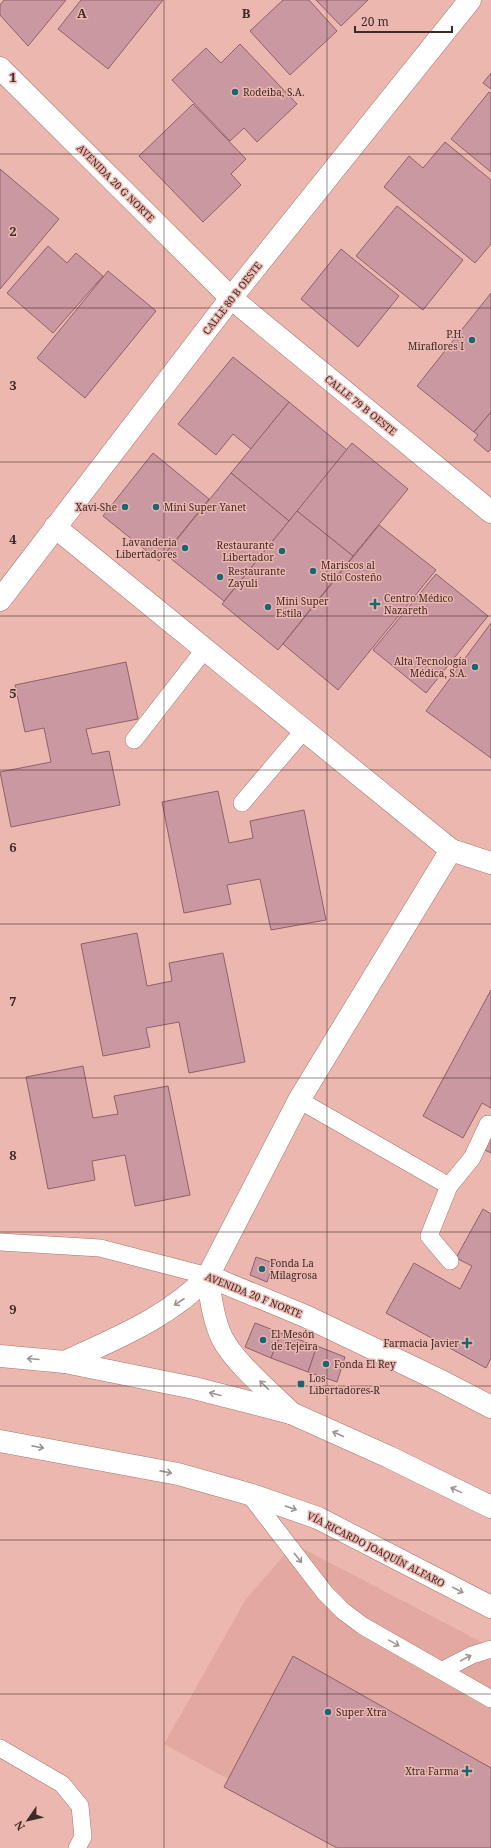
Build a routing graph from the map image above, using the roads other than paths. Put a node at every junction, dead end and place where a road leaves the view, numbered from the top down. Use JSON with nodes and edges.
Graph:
{"nodes":[{"id":1,"x":470,"y":0,"type":"edge"},
{"id":2,"x":0,"y":68,"type":"edge"},
{"id":3,"x":231,"y":298,"type":"junction"},
{"id":4,"x":491,"y":512,"type":"edge"},
{"id":5,"x":56,"y":528,"type":"junction"},
{"id":6,"x":0,"y":600,"type":"edge"},
{"id":7,"x":205,"y":649,"type":"junction"},
{"id":8,"x":304,"y":730,"type":"junction"},
{"id":9,"x":134,"y":740,"type":"dead end"},
{"id":10,"x":242,"y":804,"type":"dead end"},
{"id":11,"x":452,"y":850,"type":"junction"},
{"id":12,"x":491,"y":863,"type":"edge"},
{"id":13,"x":299,"y":1100,"type":"junction"},
{"id":14,"x":488,"y":1124,"type":"dead end"},
{"id":15,"x":449,"y":1186,"type":"junction"},
{"id":16,"x":0,"y":1242,"type":"edge"},
{"id":17,"x":450,"y":1262,"type":"dead end"},
{"id":18,"x":208,"y":1276,"type":"junction"},
{"id":19,"x":0,"y":1356,"type":"edge"},
{"id":20,"x":65,"y":1362,"type":"junction"},
{"id":21,"x":491,"y":1407,"type":"edge"},
{"id":22,"x":291,"y":1413,"type":"junction"},
{"id":23,"x":2,"y":1445,"type":"edge"},
{"id":24,"x":249,"y":1494,"type":"junction"},
{"id":25,"x":491,"y":1507,"type":"edge"},
{"id":26,"x":491,"y":1607,"type":"edge"},
{"id":27,"x":491,"y":1648,"type":"edge"},
{"id":28,"x":443,"y":1670,"type":"junction"},
{"id":29,"x":491,"y":1699,"type":"edge"},
{"id":30,"x":0,"y":1748,"type":"edge"},
{"id":31,"x":77,"y":1848,"type":"edge"}],
"edges":[{"from":1,"to":3,"type":"street","name":"CALLE 80 B OESTE"},
{"from":2,"to":3,"type":"street","name":"AVENIDA 20 G NORTE"},
{"from":3,"to":4,"type":"street","name":"CALLE 79 B OESTE"},
{"from":3,"to":5,"type":"street","name":"CALLE 80 B OESTE"},
{"from":5,"to":6,"type":"street","name":"CALLE 80 B OESTE"},
{"from":5,"to":7,"type":"street"},
{"from":7,"to":8,"type":"street"},
{"from":7,"to":9,"type":"lane"},
{"from":8,"to":10,"type":"lane"},
{"from":8,"to":11,"type":"street"},
{"from":11,"to":12,"type":"street"},
{"from":11,"to":13,"type":"street"},
{"from":13,"to":15,"type":"lane"},
{"from":13,"to":18,"type":"street"},
{"from":14,"to":15,"type":"lane"},
{"from":15,"to":17,"type":"lane"},
{"from":16,"to":18,"type":"lane","name":"AVENIDA 20 F NORTE"},
{"from":18,"to":20,"type":"street","one_way":true},
{"from":18,"to":21,"type":"street","name":"AVENIDA 20 F NORTE"},
{"from":22,"to":18,"type":"street","one_way":true},
{"from":20,"to":19,"type":"street","one_way":true},
{"from":22,"to":20,"type":"street","one_way":true},
{"from":25,"to":22,"type":"street","one_way":true},
{"from":23,"to":24,"type":"street","name":"VÍA RICARDO JOAQUÍN ALFARO","one_way":true},
{"from":24,"to":26,"type":"street","name":"VÍA RICARDO JOAQUÍN ALFARO","one_way":true},
{"from":24,"to":28,"type":"lane","one_way":true},
{"from":28,"to":27,"type":"lane","one_way":true},
{"from":28,"to":29,"type":"lane"},
{"from":30,"to":31,"type":"lane"}]}
